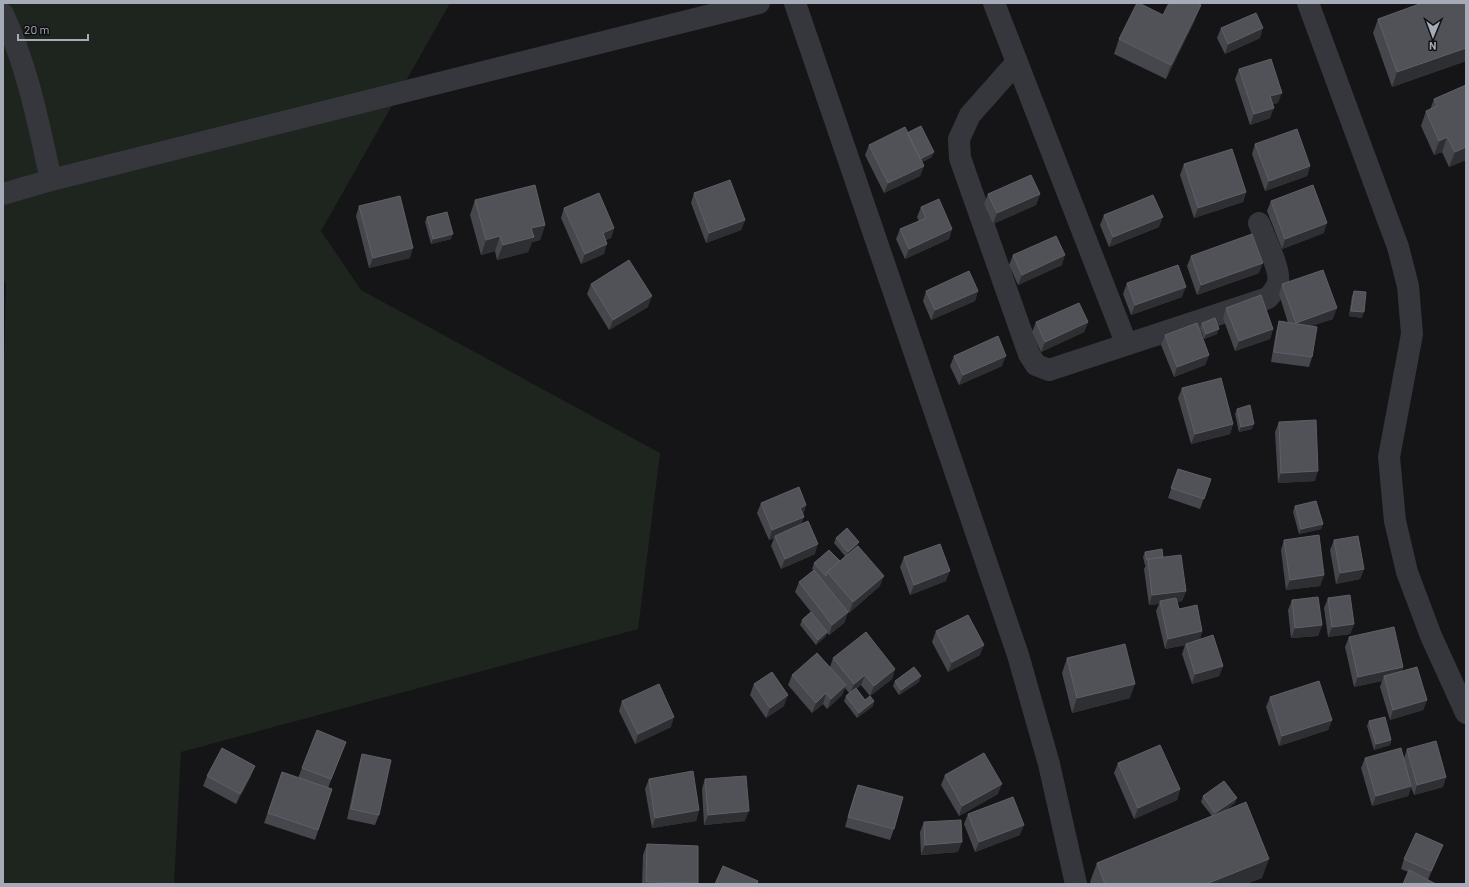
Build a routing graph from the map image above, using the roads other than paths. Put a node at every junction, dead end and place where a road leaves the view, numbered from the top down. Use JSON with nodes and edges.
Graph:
{"nodes":[{"id":1,"x":759,"y":3,"type":"edge"},
{"id":2,"x":795,"y":3,"type":"edge"},
{"id":3,"x":994,"y":3,"type":"edge"},
{"id":4,"x":1308,"y":3,"type":"edge"},
{"id":5,"x":3,"y":14,"type":"edge"},
{"id":6,"x":1017,"y":62,"type":"junction"},
{"id":7,"x":51,"y":180,"type":"junction"},
{"id":8,"x":3,"y":194,"type":"edge"},
{"id":9,"x":1259,"y":223,"type":"dead end"},
{"id":10,"x":1126,"y":343,"type":"junction"},
{"id":11,"x":1466,"y":713,"type":"edge"},
{"id":12,"x":1076,"y":884,"type":"edge"}],
"edges":[{"from":1,"to":7,"type":"street"},
{"from":2,"to":12,"type":"street"},
{"from":3,"to":6,"type":"street"},
{"from":4,"to":11,"type":"street"},
{"from":5,"to":7,"type":"street"},
{"from":6,"to":10,"type":"street"},
{"from":6,"to":10,"type":"street"},
{"from":7,"to":8,"type":"street"},
{"from":9,"to":10,"type":"street"}]}
